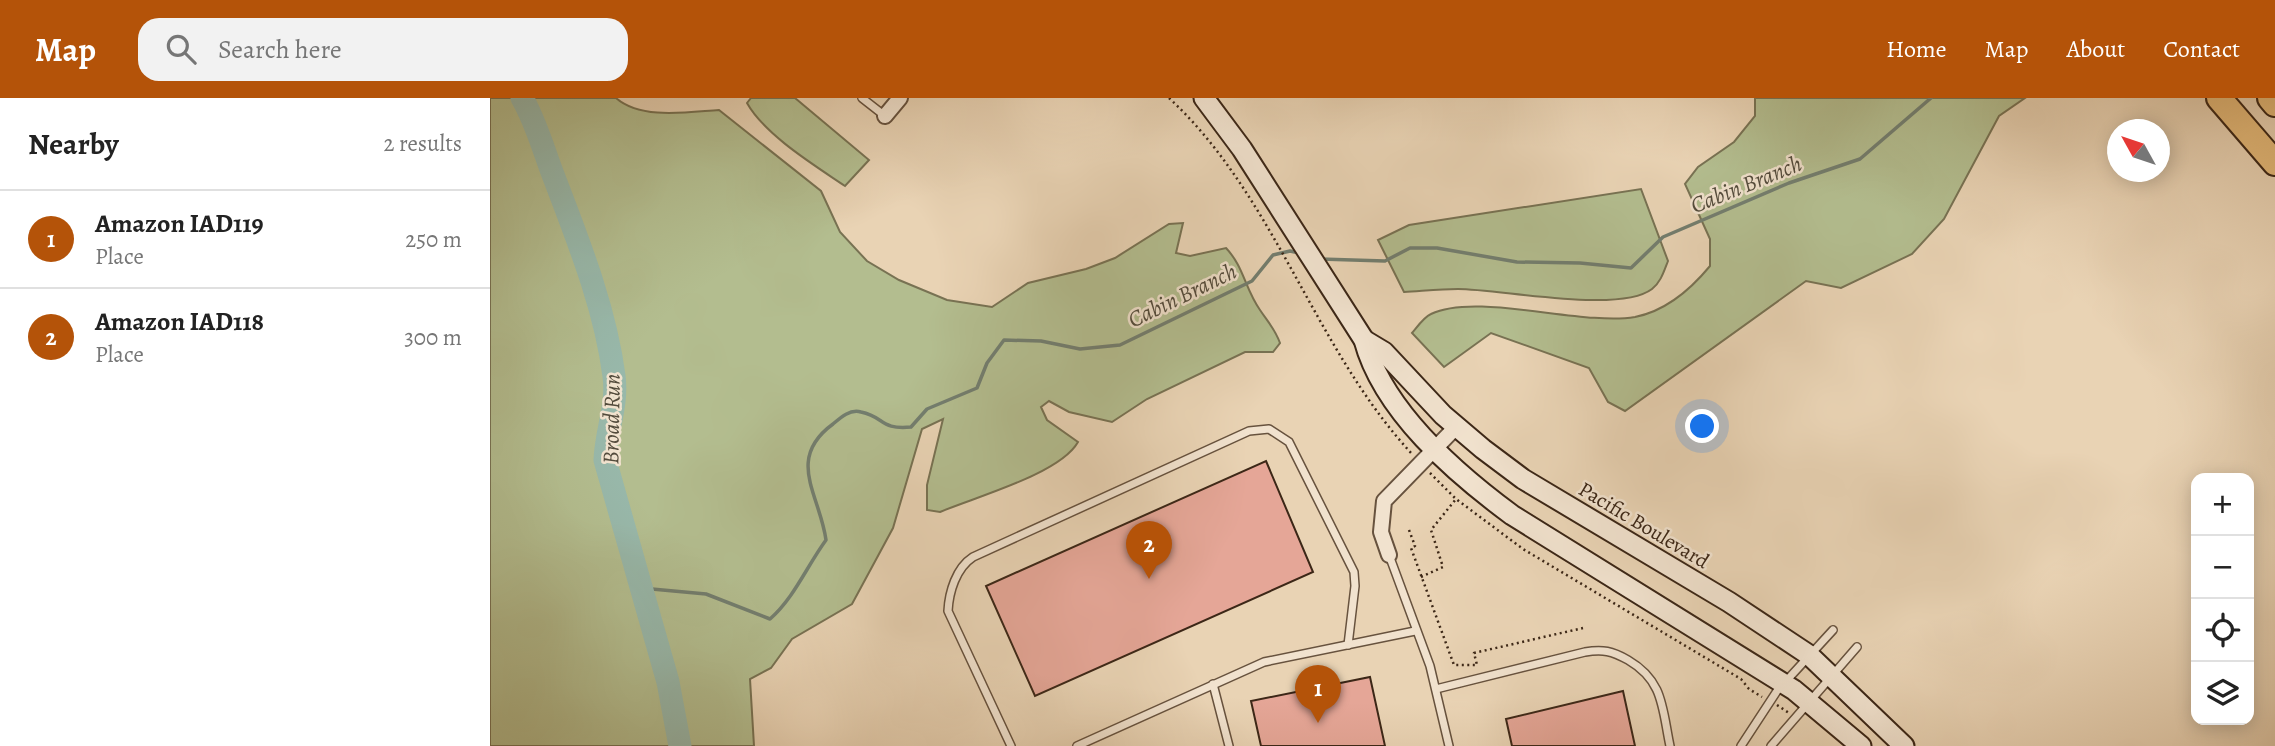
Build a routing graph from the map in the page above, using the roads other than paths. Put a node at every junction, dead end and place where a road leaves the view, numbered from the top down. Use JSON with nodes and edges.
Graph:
{"nodes":[{"id":1,"x":862,"y":98,"type":"edge"},
{"id":2,"x":900,"y":98,"type":"edge"},
{"id":3,"x":1204,"y":98,"type":"edge"},
{"id":4,"x":2219,"y":98,"type":"edge"},
{"id":5,"x":2270,"y":98,"type":"edge"},
{"id":6,"x":2275,"y":104,"type":"edge"},
{"id":7,"x":886,"y":116,"type":"joint"},
{"id":8,"x":2275,"y":163,"type":"edge"},
{"id":9,"x":1364,"y":340,"type":"junction"},
{"id":10,"x":1457,"y":427,"type":"junction"},
{"id":11,"x":1433,"y":448,"type":"junction"},
{"id":12,"x":1389,"y":555,"type":"joint"},
{"id":13,"x":1833,"y":630,"type":"dead end"},
{"id":14,"x":1415,"y":631,"type":"junction"},
{"id":15,"x":1349,"y":645,"type":"junction"},
{"id":16,"x":1857,"y":647,"type":"dead end"},
{"id":17,"x":1809,"y":655,"type":"junction"},
{"id":18,"x":1832,"y":675,"type":"junction"},
{"id":19,"x":1213,"y":684,"type":"junction"},
{"id":20,"x":1783,"y":684,"type":"junction"},
{"id":21,"x":1436,"y":689,"type":"junction"},
{"id":22,"x":1808,"y":701,"type":"junction"},
{"id":23,"x":1011,"y":746,"type":"edge"},
{"id":24,"x":1077,"y":746,"type":"edge"},
{"id":25,"x":1229,"y":746,"type":"edge"},
{"id":26,"x":1449,"y":746,"type":"edge"},
{"id":27,"x":1670,"y":746,"type":"edge"},
{"id":28,"x":1741,"y":746,"type":"edge"},
{"id":29,"x":1770,"y":746,"type":"edge"},
{"id":30,"x":1861,"y":746,"type":"edge"},
{"id":31,"x":1904,"y":746,"type":"edge"}],
"edges":[{"from":1,"to":7,"type":"lane"},
{"from":2,"to":7,"type":"street"},
{"from":3,"to":9,"type":"main road","name":"Pacific Boulevard"},
{"from":4,"to":8,"type":"highway"},
{"from":5,"to":6,"type":"highway"},
{"from":9,"to":10,"type":"main road","name":"Pacific Boulevard"},
{"from":9,"to":11,"type":"main road","name":"Pacific Boulevard"},
{"from":10,"to":11,"type":"street"},
{"from":10,"to":17,"type":"main road","name":"Pacific Boulevard"},
{"from":11,"to":12,"type":"street"},
{"from":11,"to":20,"type":"main road","name":"Pacific Boulevard"},
{"from":12,"to":14,"type":"lane"},
{"from":13,"to":17,"type":"lane"},
{"from":14,"to":15,"type":"lane"},
{"from":14,"to":21,"type":"lane"},
{"from":15,"to":19,"type":"lane"},
{"from":15,"to":23,"type":"lane"},
{"from":16,"to":18,"type":"lane"},
{"from":17,"to":18,"type":"main road","name":"Pacific Boulevard"},
{"from":17,"to":20,"type":"lane"},
{"from":18,"to":22,"type":"lane"},
{"from":18,"to":31,"type":"main road","name":"Pacific Boulevard"},
{"from":19,"to":24,"type":"lane"},
{"from":19,"to":25,"type":"lane"},
{"from":20,"to":22,"type":"main road","name":"Pacific Boulevard"},
{"from":20,"to":28,"type":"lane"},
{"from":21,"to":26,"type":"lane"},
{"from":21,"to":27,"type":"lane"},
{"from":22,"to":29,"type":"lane"},
{"from":22,"to":30,"type":"main road","name":"Pacific Boulevard"}]}
